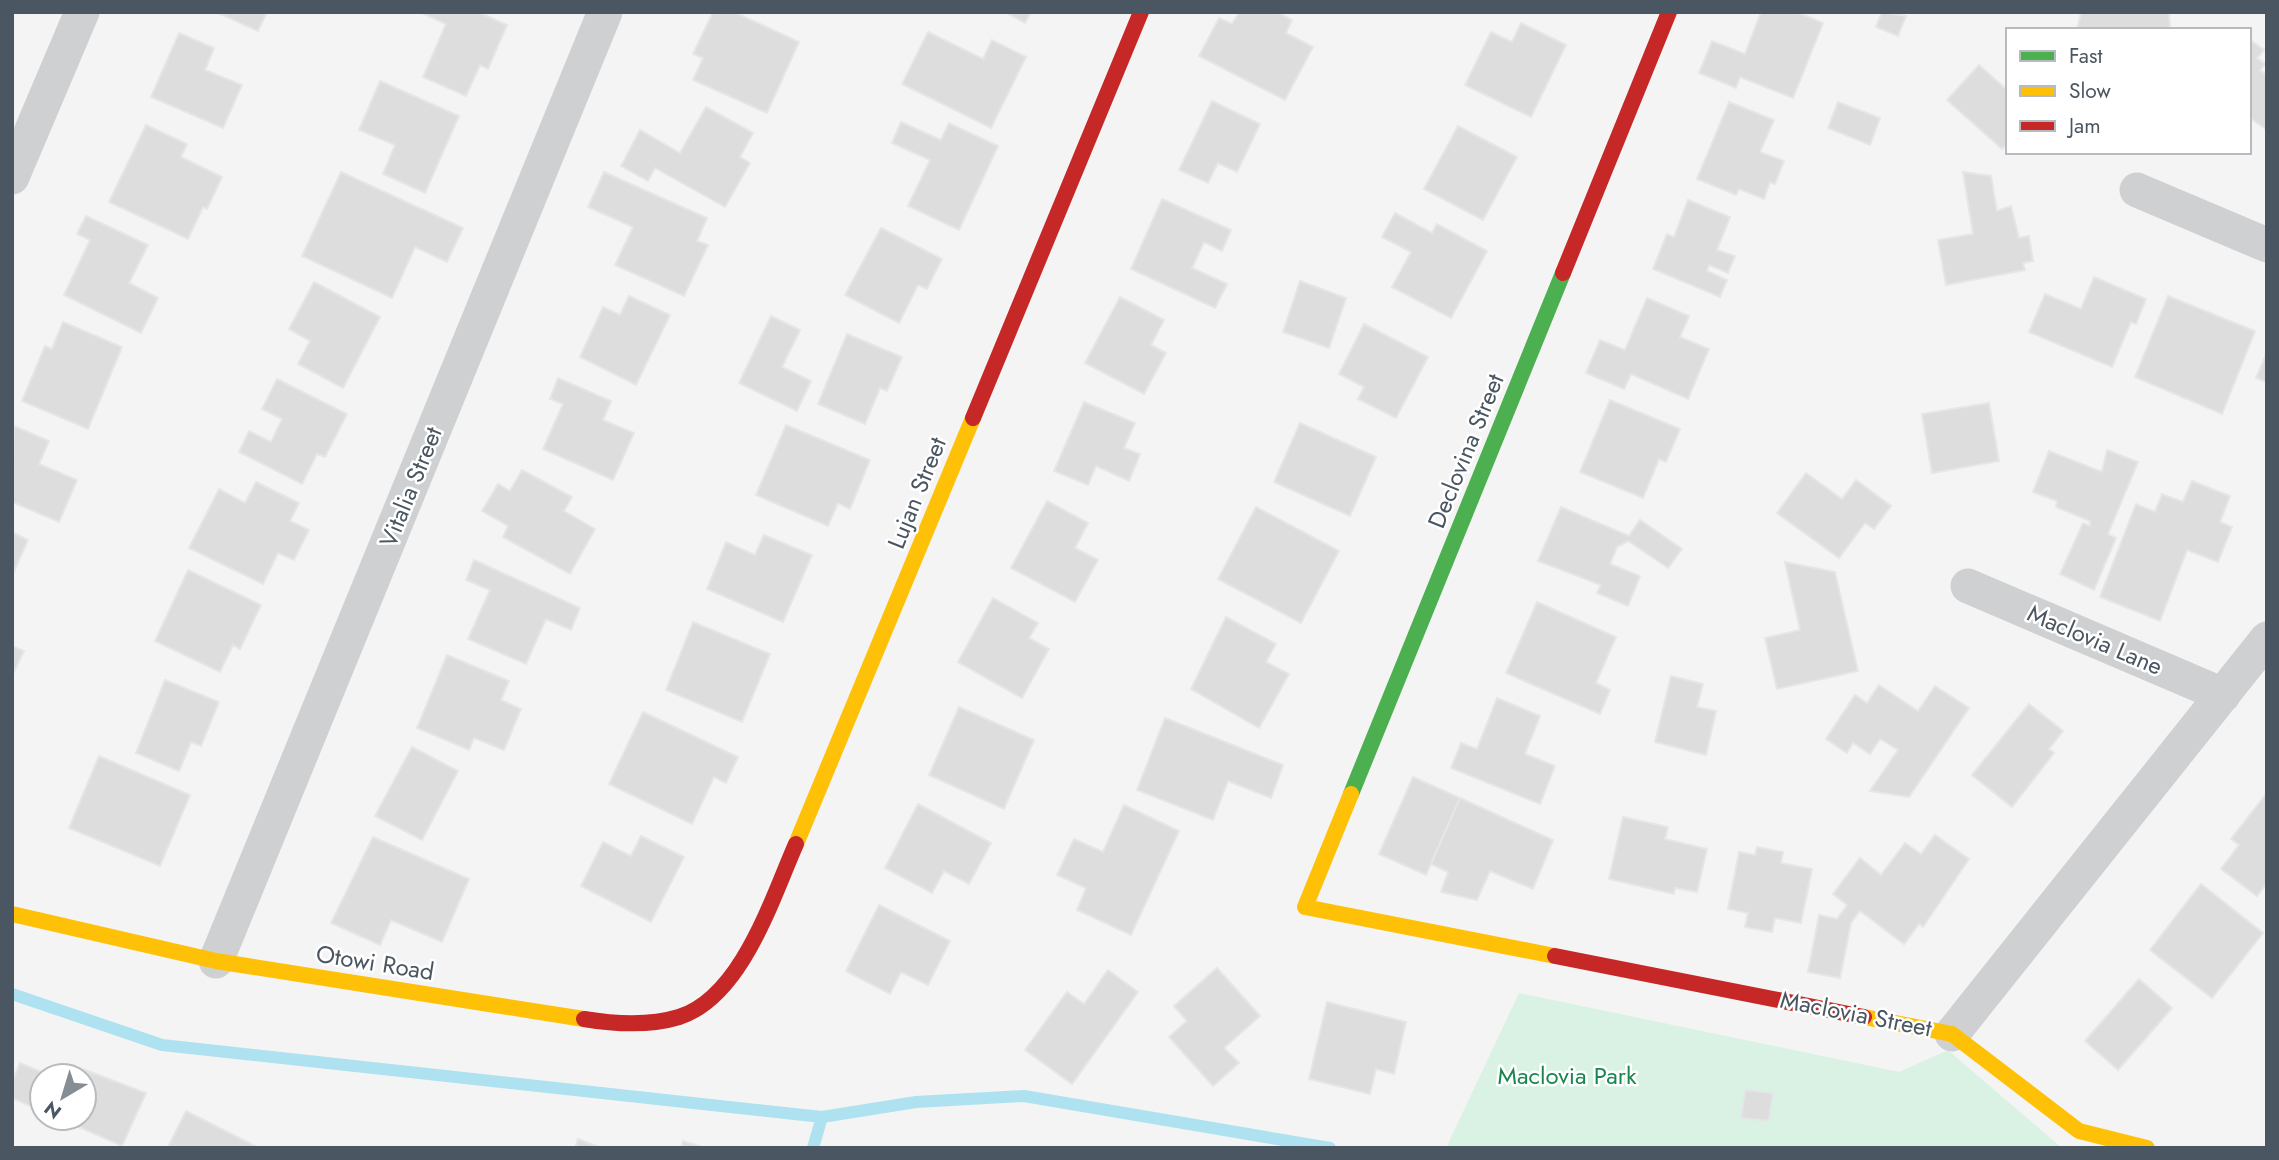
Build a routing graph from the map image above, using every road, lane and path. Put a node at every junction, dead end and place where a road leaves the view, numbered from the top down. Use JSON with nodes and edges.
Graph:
{"nodes":[{"id":1,"x":82,"y":12,"type":"edge"},
{"id":2,"x":606,"y":12,"type":"edge"},
{"id":3,"x":1141,"y":12,"type":"edge"},
{"id":4,"x":1669,"y":12,"type":"edge"},
{"id":5,"x":12,"y":177,"type":"edge"},
{"id":6,"x":2137,"y":190,"type":"dead end"},
{"id":7,"x":2267,"y":245,"type":"edge"},
{"id":8,"x":1968,"y":586,"type":"dead end"},
{"id":9,"x":2267,"y":639,"type":"edge"},
{"id":10,"x":2223,"y":695,"type":"junction"},
{"id":11,"x":1305,"y":907,"type":"joint"},
{"id":12,"x":12,"y":914,"type":"edge"},
{"id":13,"x":216,"y":961,"type":"junction"},
{"id":14,"x":723,"y":984,"type":"joint"},
{"id":15,"x":1952,"y":1034,"type":"junction"},
{"id":16,"x":2147,"y":1148,"type":"edge"}],
"edges":[{"from":1,"to":5,"type":"street"},
{"from":2,"to":13,"type":"street","name":"Vitalia Street"},
{"from":3,"to":14,"type":"street","name":"Lujan Street"},
{"from":4,"to":11,"type":"street","name":"Declovina Street"},
{"from":6,"to":7,"type":"street"},
{"from":8,"to":10,"type":"street","name":"Maclovia Lane"},
{"from":9,"to":10,"type":"street","name":"Maclovia Street"},
{"from":10,"to":15,"type":"street","name":"Maclovia Street"},
{"from":11,"to":15,"type":"street","name":"Maclovia Street"},
{"from":12,"to":13,"type":"street","name":"Otowi Road"},
{"from":13,"to":14,"type":"street","name":"Otowi Road"},
{"from":15,"to":16,"type":"street"}]}
